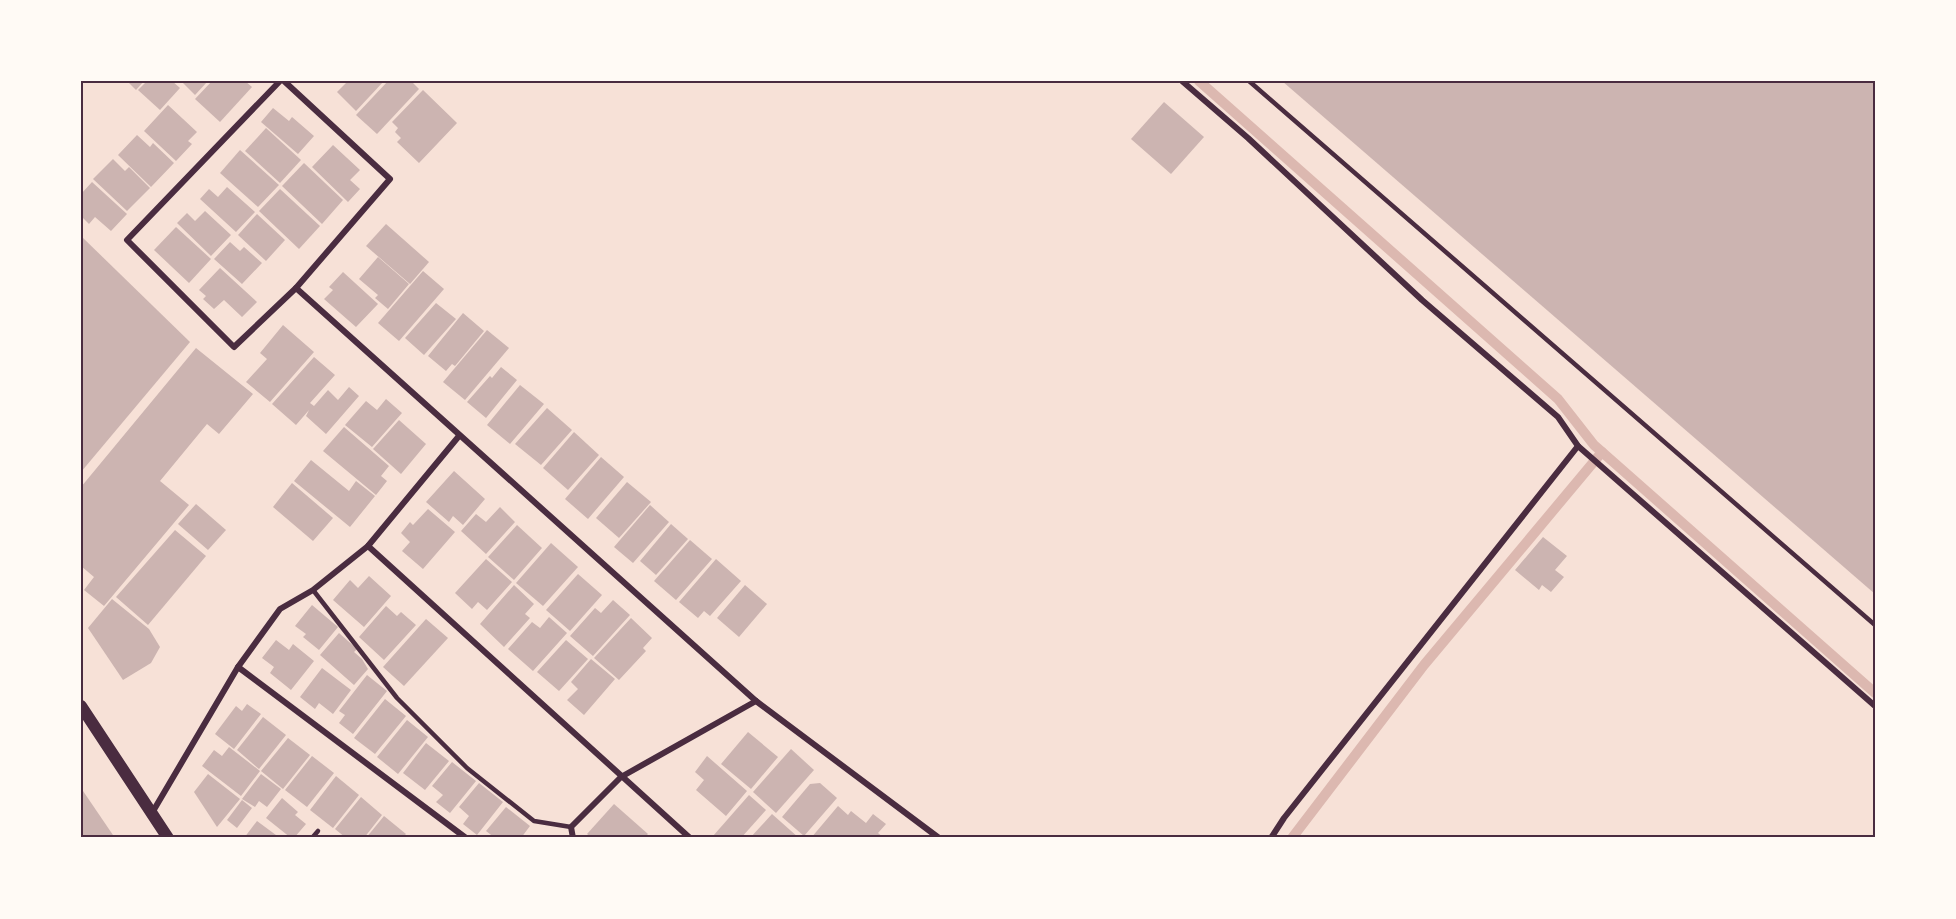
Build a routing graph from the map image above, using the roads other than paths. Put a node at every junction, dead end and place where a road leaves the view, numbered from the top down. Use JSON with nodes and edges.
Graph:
{"nodes":[{"id":1,"x":282,"y":81,"type":"edge"},
{"id":2,"x":1182,"y":81,"type":"edge"},
{"id":3,"x":1249,"y":81,"type":"edge"},
{"id":4,"x":296,"y":288,"type":"junction"},
{"id":5,"x":459,"y":436,"type":"junction"},
{"id":6,"x":1578,"y":446,"type":"junction"},
{"id":7,"x":368,"y":546,"type":"junction"},
{"id":8,"x":313,"y":590,"type":"junction"},
{"id":9,"x":1875,"y":625,"type":"edge"},
{"id":10,"x":238,"y":667,"type":"junction"},
{"id":11,"x":756,"y":701,"type":"junction"},
{"id":12,"x":81,"y":706,"type":"edge"},
{"id":13,"x":1875,"y":706,"type":"edge"},
{"id":14,"x":621,"y":777,"type":"junction"},
{"id":15,"x":152,"y":814,"type":"junction"},
{"id":16,"x":571,"y":827,"type":"junction"},
{"id":17,"x":318,"y":831,"type":"dead end"},
{"id":18,"x":168,"y":838,"type":"edge"},
{"id":19,"x":312,"y":838,"type":"edge"},
{"id":20,"x":466,"y":838,"type":"edge"},
{"id":21,"x":573,"y":838,"type":"edge"},
{"id":22,"x":690,"y":838,"type":"edge"},
{"id":23,"x":939,"y":838,"type":"edge"},
{"id":24,"x":1271,"y":838,"type":"edge"}],
"edges":[{"from":1,"to":4,"type":"street"},
{"from":1,"to":4,"type":"street"},
{"from":2,"to":6,"type":"street"},
{"from":3,"to":9,"type":"lane"},
{"from":4,"to":5,"type":"street"},
{"from":5,"to":7,"type":"street"},
{"from":5,"to":11,"type":"street"},
{"from":6,"to":13,"type":"street"},
{"from":6,"to":24,"type":"street"},
{"from":7,"to":8,"type":"street"},
{"from":7,"to":14,"type":"street"},
{"from":8,"to":10,"type":"street"},
{"from":8,"to":16,"type":"lane"},
{"from":10,"to":15,"type":"street"},
{"from":10,"to":20,"type":"street"},
{"from":11,"to":14,"type":"street"},
{"from":11,"to":23,"type":"street"},
{"from":12,"to":15,"type":"main road"},
{"from":14,"to":16,"type":"street"},
{"from":14,"to":22,"type":"street"},
{"from":15,"to":18,"type":"main road"},
{"from":16,"to":21,"type":"street"},
{"from":17,"to":19,"type":"lane"}]}
